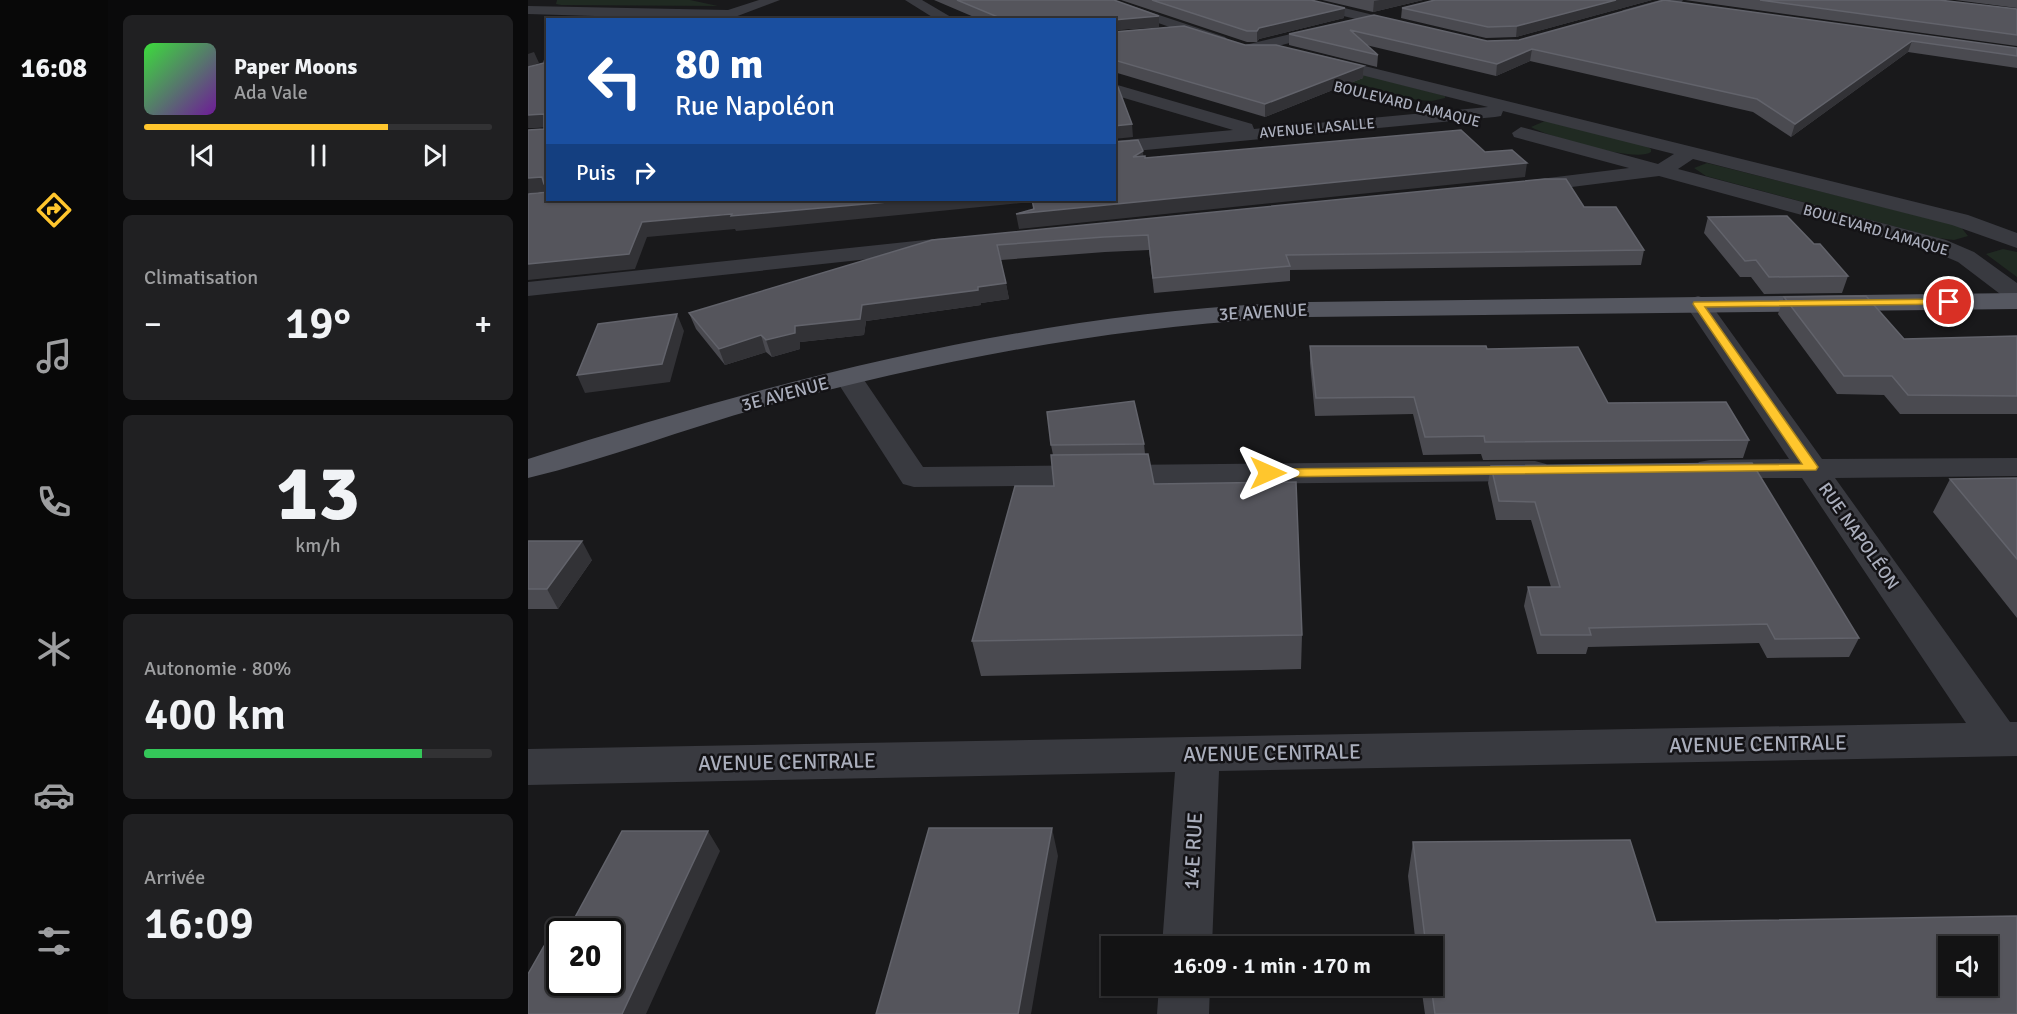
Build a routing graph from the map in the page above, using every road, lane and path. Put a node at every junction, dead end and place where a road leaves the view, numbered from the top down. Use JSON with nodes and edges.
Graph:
{"nodes":[{"id":1,"x":736,"y":0,"type":"edge"},
{"id":2,"x":912,"y":0,"type":"edge"},
{"id":3,"x":1100,"y":0,"type":"edge"},
{"id":4,"x":1294,"y":0,"type":"edge"},
{"id":5,"x":766,"y":2,"type":"edge"},
{"id":6,"x":1674,"y":4,"type":"edge"},
{"id":7,"x":528,"y":10,"type":"edge"},
{"id":8,"x":1404,"y":11,"type":"edge"},
{"id":9,"x":728,"y":15,"type":"junction"},
{"id":10,"x":1617,"y":16,"type":"edge"},
{"id":11,"x":718,"y":18,"type":"edge"},
{"id":12,"x":945,"y":18,"type":"edge"},
{"id":13,"x":1369,"y":19,"type":"junction"},
{"id":14,"x":1192,"y":31,"type":"junction"},
{"id":15,"x":1422,"y":31,"type":"edge"},
{"id":16,"x":1148,"y":34,"type":"edge"},
{"id":17,"x":1246,"y":49,"type":"junction"},
{"id":18,"x":1265,"y":61,"type":"edge"},
{"id":19,"x":1116,"y":90,"type":"edge"},
{"id":20,"x":1399,"y":101,"type":"dead end"},
{"id":21,"x":1520,"y":109,"type":"junction"},
{"id":22,"x":1456,"y":115,"type":"junction"},
{"id":23,"x":1261,"y":134,"type":"junction"},
{"id":24,"x":1116,"y":147,"type":"edge"},
{"id":25,"x":1690,"y":153,"type":"junction"},
{"id":26,"x":1662,"y":170,"type":"junction"},
{"id":27,"x":1502,"y":189,"type":"edge"},
{"id":28,"x":2011,"y":238,"type":"edge"},
{"id":29,"x":967,"y":242,"type":"edge"},
{"id":30,"x":1954,"y":252,"type":"junction"},
{"id":31,"x":528,"y":290,"type":"edge"},
{"id":32,"x":2017,"y":296,"type":"edge"},
{"id":33,"x":2017,"y":301,"type":"edge"},
{"id":34,"x":1698,"y":304,"type":"junction"},
{"id":35,"x":848,"y":377,"type":"junction"},
{"id":36,"x":1811,"y":467,"type":"junction"},
{"id":37,"x":2017,"y":467,"type":"edge"},
{"id":38,"x":528,"y":469,"type":"edge"},
{"id":39,"x":1679,"y":469,"type":"edge"},
{"id":40,"x":1560,"y":470,"type":"edge"},
{"id":41,"x":2008,"y":739,"type":"edge"},
{"id":42,"x":1198,"y":755,"type":"junction"},
{"id":43,"x":528,"y":767,"type":"edge"},
{"id":44,"x":1188,"y":936,"type":"edge"},
{"id":45,"x":1184,"y":996,"type":"edge"},
{"id":46,"x":1183,"y":1014,"type":"edge"}],
"edges":[{"from":1,"to":5,"type":"street"},
{"from":2,"to":12,"type":"street"},
{"from":3,"to":14,"type":"street"},
{"from":4,"to":13,"type":"street"},
{"from":5,"to":9,"type":"street"},
{"from":6,"to":10,"type":"street"},
{"from":7,"to":9,"type":"street"},
{"from":8,"to":13,"type":"street"},
{"from":9,"to":11,"type":"street"},
{"from":13,"to":15,"type":"street"},
{"from":13,"to":17,"type":"street"},
{"from":14,"to":16,"type":"street"},
{"from":14,"to":17,"type":"street"},
{"from":17,"to":18,"type":"street"},
{"from":17,"to":21,"type":"street","name":"BOULEVARD LAMAQUE"},
{"from":19,"to":23,"type":"street"},
{"from":20,"to":22,"type":"street","name":"BOULEVARD LAMAQUE"},
{"from":21,"to":22,"type":"street","name":"AVENUE LASALLE"},
{"from":21,"to":25,"type":"street","name":"BOULEVARD LAMAQUE"},
{"from":22,"to":23,"type":"street","name":"AVENUE LASALLE"},
{"from":22,"to":26,"type":"street","name":"BOULEVARD LAMAQUE"},
{"from":23,"to":24,"type":"street","name":"AVENUE LASALLE"},
{"from":25,"to":26,"type":"street"},
{"from":25,"to":28,"type":"street","name":"BOULEVARD LAMAQUE"},
{"from":26,"to":27,"type":"street"},
{"from":26,"to":30,"type":"street","name":"BOULEVARD LAMAQUE"},
{"from":28,"to":30,"type":"street"},
{"from":29,"to":31,"type":"street"},
{"from":30,"to":32,"type":"street","name":"BOULEVARD LAMAQUE"},
{"from":33,"to":34,"type":"main road","name":"3E AVENUE"},
{"from":34,"to":35,"type":"main road","name":"3E AVENUE"},
{"from":34,"to":36,"type":"street","name":"RUE NAPOLÉON"},
{"from":35,"to":38,"type":"main road","name":"3E AVENUE"},
{"from":35,"to":40,"type":"street"},
{"from":36,"to":37,"type":"street"},
{"from":36,"to":39,"type":"street"},
{"from":36,"to":41,"type":"street","name":"RUE NAPOLÉON"},
{"from":41,"to":42,"type":"street","name":"AVENUE CENTRALE"},
{"from":42,"to":43,"type":"street","name":"AVENUE CENTRALE"},
{"from":42,"to":44,"type":"street","name":"14E RUE"},
{"from":45,"to":46,"type":"street"}]}
